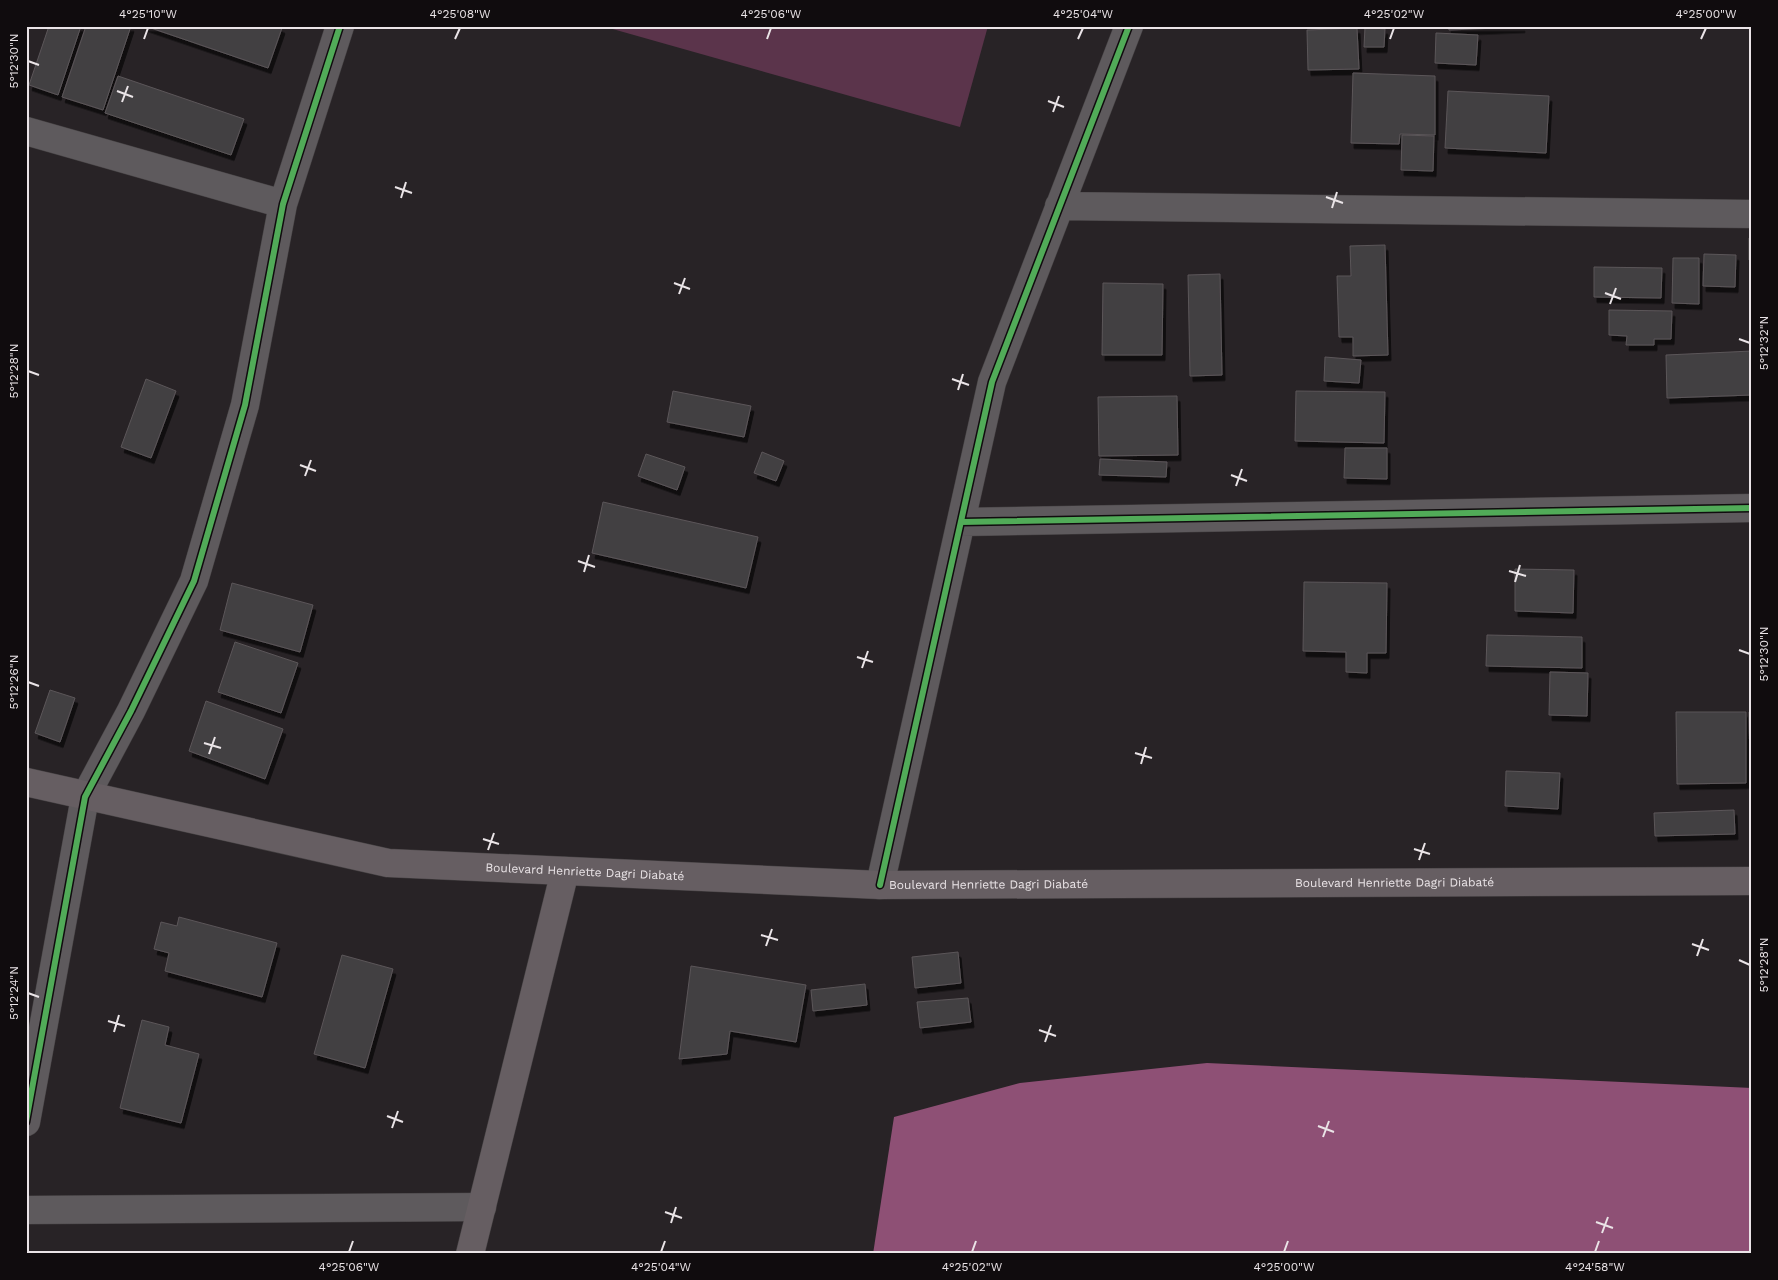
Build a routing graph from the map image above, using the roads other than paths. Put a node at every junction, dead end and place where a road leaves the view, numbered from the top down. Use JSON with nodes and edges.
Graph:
{"nodes":[{"id":1,"x":340,"y":26,"type":"edge"},
{"id":2,"x":1129,"y":26,"type":"edge"},
{"id":3,"x":26,"y":131,"type":"edge"},
{"id":4,"x":283,"y":204,"type":"junction"},
{"id":5,"x":1059,"y":206,"type":"junction"},
{"id":6,"x":1752,"y":214,"type":"edge"},
{"id":7,"x":1752,"y":508,"type":"edge"},
{"id":8,"x":961,"y":522,"type":"junction"},
{"id":9,"x":26,"y":782,"type":"edge"},
{"id":10,"x":85,"y":796,"type":"junction"},
{"id":11,"x":565,"y":871,"type":"junction"},
{"id":12,"x":1752,"y":882,"type":"edge"},
{"id":13,"x":880,"y":885,"type":"junction"},
{"id":14,"x":26,"y":1122,"type":"edge"},
{"id":15,"x":482,"y":1207,"type":"junction"},
{"id":16,"x":26,"y":1210,"type":"edge"},
{"id":17,"x":470,"y":1254,"type":"edge"}],
"edges":[{"from":1,"to":4,"type":"street"},
{"from":2,"to":5,"type":"street"},
{"from":3,"to":4,"type":"street"},
{"from":4,"to":10,"type":"street"},
{"from":5,"to":6,"type":"street"},
{"from":5,"to":8,"type":"street"},
{"from":7,"to":8,"type":"street"},
{"from":8,"to":13,"type":"street"},
{"from":9,"to":10,"type":"main road","name":"Boulevard Henriette Dagri Diabaté"},
{"from":10,"to":11,"type":"main road","name":"Boulevard Henriette Dagri Diabaté"},
{"from":10,"to":14,"type":"street"},
{"from":11,"to":13,"type":"main road","name":"Boulevard Henriette Dagri Diabaté"},
{"from":11,"to":15,"type":"main road"},
{"from":12,"to":13,"type":"main road","name":"Boulevard Henriette Dagri Diabaté"},
{"from":15,"to":16,"type":"street"},
{"from":15,"to":17,"type":"main road"}]}
